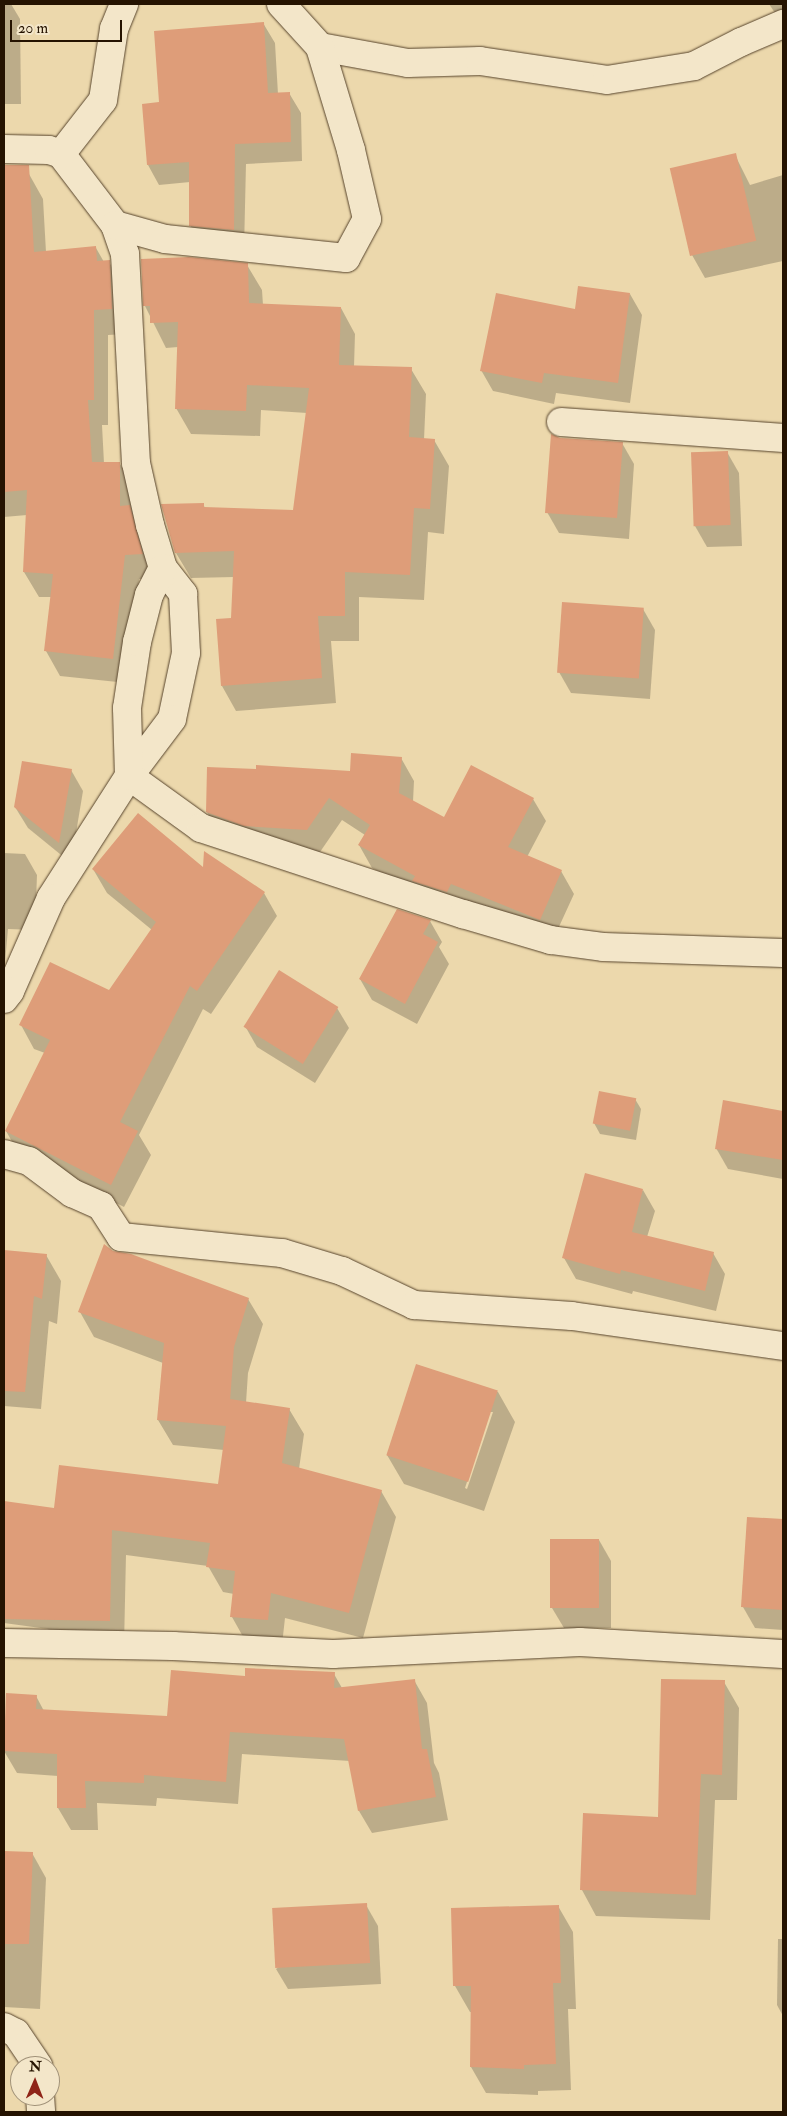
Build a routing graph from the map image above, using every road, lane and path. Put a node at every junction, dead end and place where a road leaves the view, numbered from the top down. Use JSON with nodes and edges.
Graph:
{"nodes":[{"id":1,"x":124,"y":4,"type":"edge"},
{"id":2,"x":281,"y":4,"type":"edge"},
{"id":3,"x":783,"y":24,"type":"edge"},
{"id":4,"x":320,"y":47,"type":"junction"},
{"id":5,"x":4,"y":149,"type":"edge"},
{"id":6,"x":61,"y":154,"type":"junction"},
{"id":7,"x":114,"y":225,"type":"junction"},
{"id":8,"x":561,"y":422,"type":"dead end"},
{"id":9,"x":783,"y":438,"type":"edge"},
{"id":10,"x":162,"y":568,"type":"junction"},
{"id":11,"x":128,"y":776,"type":"junction"},
{"id":12,"x":783,"y":953,"type":"edge"},
{"id":13,"x":4,"y":999,"type":"edge"},
{"id":14,"x":4,"y":1154,"type":"edge"},
{"id":15,"x":783,"y":1346,"type":"edge"},
{"id":16,"x":4,"y":1643,"type":"edge"},
{"id":17,"x":783,"y":1654,"type":"edge"},
{"id":18,"x":4,"y":2027,"type":"edge"},
{"id":19,"x":31,"y":2056,"type":"edge"}],
"edges":[{"from":1,"to":6,"type":"street"},
{"from":2,"to":4,"type":"street"},
{"from":3,"to":4,"type":"street"},
{"from":4,"to":7,"type":"street"},
{"from":5,"to":6,"type":"street"},
{"from":6,"to":7,"type":"street"},
{"from":7,"to":10,"type":"street"},
{"from":8,"to":9,"type":"street"},
{"from":10,"to":11,"type":"street"},
{"from":10,"to":11,"type":"street"},
{"from":11,"to":12,"type":"street"},
{"from":11,"to":13,"type":"street"},
{"from":14,"to":15,"type":"street"},
{"from":16,"to":17,"type":"street"},
{"from":18,"to":19,"type":"street"}]}
